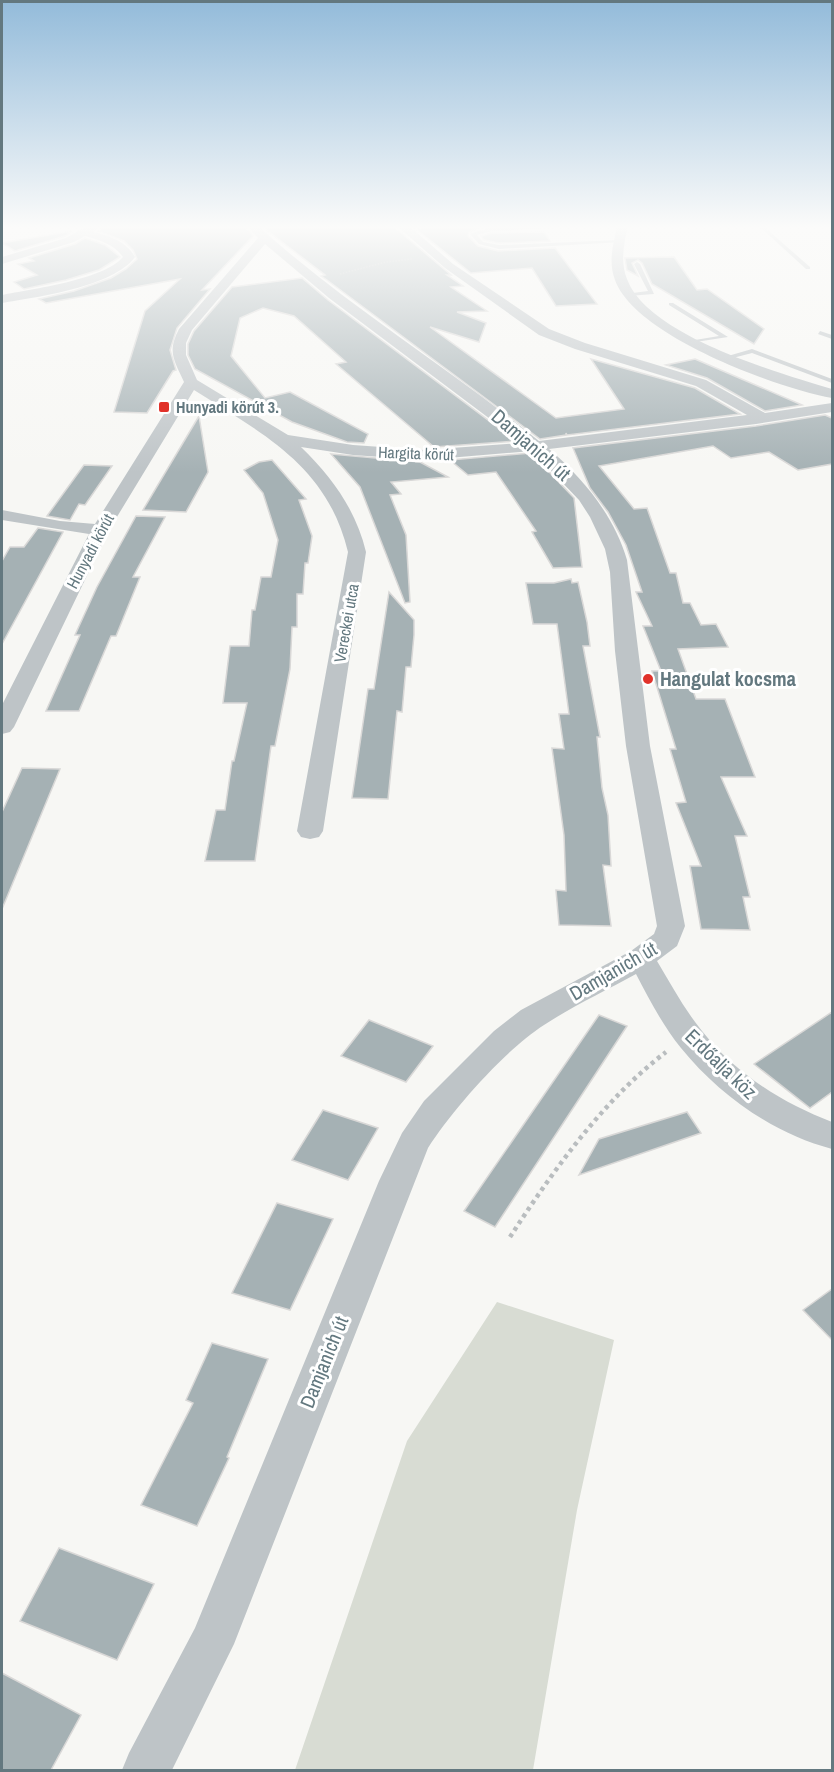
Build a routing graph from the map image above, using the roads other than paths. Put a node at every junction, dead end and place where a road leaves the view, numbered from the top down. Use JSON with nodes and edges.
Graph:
{"nodes":[{"id":1,"x":202,"y":308,"type":"edge"},
{"id":2,"x":351,"y":308,"type":"edge"},
{"id":3,"x":510,"y":308,"type":"edge"},
{"id":4,"x":643,"y":308,"type":"edge"},
{"id":5,"x":677,"y":308,"type":"edge"},
{"id":6,"x":820,"y":333,"type":"dead end"},
{"id":7,"x":832,"y":337,"type":"edge"},
{"id":8,"x":691,"y":342,"type":"junction"},
{"id":9,"x":725,"y":358,"type":"junction"},
{"id":10,"x":832,"y":381,"type":"edge"},
{"id":11,"x":191,"y":382,"type":"junction"},
{"id":12,"x":832,"y":394,"type":"edge"},
{"id":13,"x":829,"y":410,"type":"edge"},
{"id":14,"x":763,"y":418,"type":"junction"},
{"id":15,"x":283,"y":439,"type":"junction"},
{"id":16,"x":537,"y":446,"type":"junction"},
{"id":17,"x":2,"y":515,"type":"edge"},
{"id":18,"x":100,"y":530,"type":"junction"},
{"id":19,"x":2,"y":727,"type":"edge"},
{"id":20,"x":310,"y":831,"type":"dead end"},
{"id":21,"x":641,"y":958,"type":"junction"},
{"id":22,"x":832,"y":1136,"type":"edge"},
{"id":23,"x":146,"y":1770,"type":"edge"}],
"edges":[{"from":1,"to":11,"type":"street"},
{"from":2,"to":16,"type":"street","name":"Damjanich út"},
{"from":3,"to":14,"type":"street"},
{"from":4,"to":8,"type":"street"},
{"from":5,"to":8,"type":"lane"},
{"from":6,"to":7,"type":"lane"},
{"from":8,"to":9,"type":"street"},
{"from":9,"to":10,"type":"lane"},
{"from":9,"to":12,"type":"street"},
{"from":11,"to":15,"type":"street","name":"Hargita körút"},
{"from":11,"to":18,"type":"street","name":"Hunyadi körút"},
{"from":13,"to":14,"type":"street","name":"Hargita körút"},
{"from":14,"to":16,"type":"street","name":"Hargita körút"},
{"from":15,"to":16,"type":"street","name":"Hargita körút"},
{"from":15,"to":20,"type":"street","name":"Vereckei utca"},
{"from":16,"to":21,"type":"street","name":"Damjanich út"},
{"from":17,"to":18,"type":"street"},
{"from":18,"to":19,"type":"street","name":"Hunyadi körút"},
{"from":21,"to":22,"type":"street","name":"Erdőalja köz"},
{"from":21,"to":23,"type":"street","name":"Damjanich út"}]}
